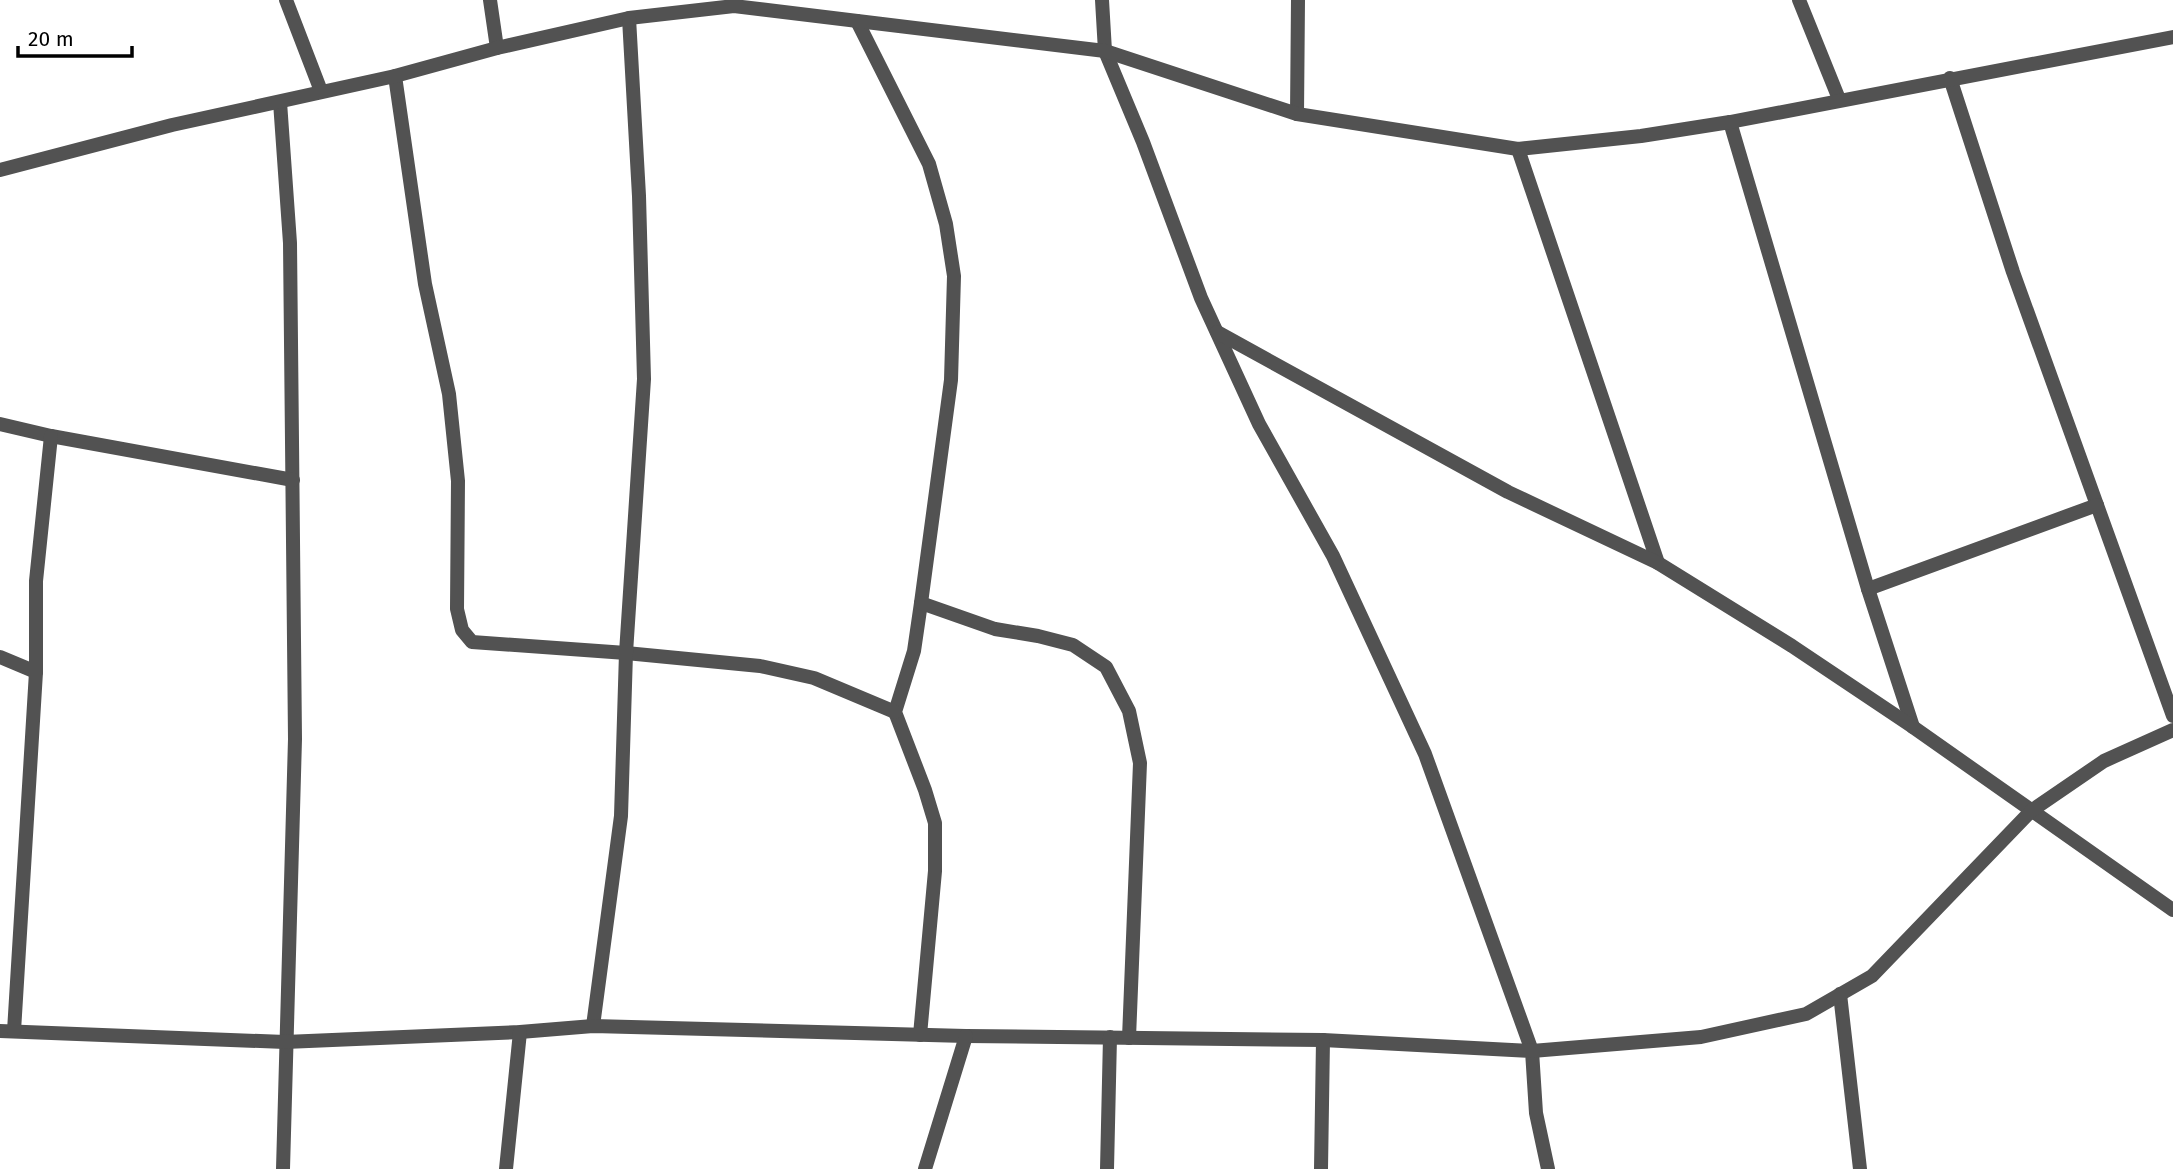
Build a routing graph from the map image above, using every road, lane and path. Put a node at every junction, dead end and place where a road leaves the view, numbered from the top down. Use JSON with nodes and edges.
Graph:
{"nodes":[{"id":1,"x":286,"y":0,"type":"edge"},
{"id":2,"x":490,"y":0,"type":"edge"},
{"id":3,"x":1102,"y":0,"type":"edge"},
{"id":4,"x":1298,"y":0,"type":"edge"},
{"id":5,"x":1799,"y":0,"type":"edge"},
{"id":6,"x":734,"y":3,"type":"edge"},
{"id":7,"x":629,"y":18,"type":"junction"},
{"id":8,"x":857,"y":21,"type":"junction"},
{"id":9,"x":2173,"y":37,"type":"edge"},
{"id":10,"x":497,"y":48,"type":"junction"},
{"id":11,"x":1105,"y":51,"type":"junction"},
{"id":12,"x":395,"y":76,"type":"junction"},
{"id":13,"x":1950,"y":78,"type":"junction"},
{"id":14,"x":321,"y":91,"type":"junction"},
{"id":15,"x":1839,"y":99,"type":"junction"},
{"id":16,"x":280,"y":102,"type":"junction"},
{"id":17,"x":1297,"y":114,"type":"junction"},
{"id":18,"x":1730,"y":122,"type":"junction"},
{"id":19,"x":1518,"y":149,"type":"junction"},
{"id":20,"x":0,"y":170,"type":"edge"},
{"id":21,"x":1217,"y":332,"type":"junction"},
{"id":22,"x":0,"y":425,"type":"edge"},
{"id":23,"x":51,"y":436,"type":"junction"},
{"id":24,"x":293,"y":480,"type":"junction"},
{"id":25,"x":2097,"y":505,"type":"junction"},
{"id":26,"x":1658,"y":563,"type":"junction"},
{"id":27,"x":1868,"y":589,"type":"junction"},
{"id":28,"x":921,"y":603,"type":"junction"},
{"id":29,"x":626,"y":653,"type":"junction"},
{"id":30,"x":0,"y":657,"type":"edge"},
{"id":31,"x":36,"y":672,"type":"junction"},
{"id":32,"x":895,"y":712,"type":"junction"},
{"id":33,"x":2173,"y":716,"type":"edge"},
{"id":34,"x":1913,"y":727,"type":"junction"},
{"id":35,"x":2173,"y":730,"type":"edge"},
{"id":36,"x":2031,"y":811,"type":"junction"},
{"id":37,"x":2173,"y":910,"type":"edge"},
{"id":38,"x":1840,"y":995,"type":"junction"},
{"id":39,"x":593,"y":1026,"type":"junction"},
{"id":40,"x":7,"y":1031,"type":"edge"},
{"id":41,"x":520,"y":1031,"type":"junction"},
{"id":42,"x":920,"y":1035,"type":"junction"},
{"id":43,"x":966,"y":1036,"type":"junction"},
{"id":44,"x":1110,"y":1037,"type":"junction"},
{"id":45,"x":1129,"y":1038,"type":"junction"},
{"id":46,"x":1323,"y":1040,"type":"junction"},
{"id":47,"x":285,"y":1042,"type":"junction"},
{"id":48,"x":1532,"y":1051,"type":"junction"},
{"id":49,"x":283,"y":1169,"type":"edge"},
{"id":50,"x":506,"y":1169,"type":"edge"},
{"id":51,"x":925,"y":1169,"type":"edge"},
{"id":52,"x":1107,"y":1169,"type":"edge"},
{"id":53,"x":1321,"y":1169,"type":"edge"},
{"id":54,"x":1548,"y":1169,"type":"edge"},
{"id":55,"x":1860,"y":1169,"type":"edge"}],
"edges":[{"from":1,"to":14,"type":"street"},
{"from":2,"to":10,"type":"street"},
{"from":3,"to":11,"type":"street"},
{"from":4,"to":17,"type":"street"},
{"from":5,"to":15,"type":"street"},
{"from":6,"to":7,"type":"street"},
{"from":6,"to":8,"type":"street"},
{"from":7,"to":10,"type":"street"},
{"from":7,"to":29,"type":"street"},
{"from":8,"to":11,"type":"street"},
{"from":8,"to":28,"type":"street"},
{"from":9,"to":13,"type":"street"},
{"from":10,"to":12,"type":"street"},
{"from":11,"to":17,"type":"street"},
{"from":11,"to":21,"type":"street"},
{"from":12,"to":14,"type":"street"},
{"from":12,"to":29,"type":"street"},
{"from":13,"to":15,"type":"street"},
{"from":13,"to":25,"type":"street"},
{"from":14,"to":16,"type":"street"},
{"from":15,"to":18,"type":"street"},
{"from":16,"to":20,"type":"street"},
{"from":16,"to":24,"type":"street"},
{"from":17,"to":19,"type":"street"},
{"from":18,"to":19,"type":"street"},
{"from":18,"to":27,"type":"street"},
{"from":19,"to":26,"type":"street"},
{"from":21,"to":26,"type":"street"},
{"from":21,"to":48,"type":"street"},
{"from":22,"to":23,"type":"street"},
{"from":23,"to":24,"type":"street"},
{"from":23,"to":31,"type":"street"},
{"from":24,"to":47,"type":"street"},
{"from":25,"to":27,"type":"street"},
{"from":25,"to":33,"type":"street"},
{"from":26,"to":34,"type":"street"},
{"from":27,"to":34,"type":"street"},
{"from":28,"to":32,"type":"street"},
{"from":28,"to":45,"type":"street"},
{"from":29,"to":32,"type":"street"},
{"from":29,"to":39,"type":"street"},
{"from":30,"to":31,"type":"street"},
{"from":31,"to":40,"type":"street"},
{"from":32,"to":42,"type":"street"},
{"from":34,"to":36,"type":"street"},
{"from":35,"to":36,"type":"street"},
{"from":36,"to":37,"type":"street"},
{"from":36,"to":38,"type":"street"},
{"from":38,"to":48,"type":"street"},
{"from":38,"to":55,"type":"street"},
{"from":39,"to":41,"type":"street"},
{"from":39,"to":42,"type":"street"},
{"from":40,"to":47,"type":"street"},
{"from":41,"to":47,"type":"street"},
{"from":41,"to":50,"type":"street"},
{"from":42,"to":43,"type":"street"},
{"from":43,"to":44,"type":"street"},
{"from":43,"to":51,"type":"street"},
{"from":44,"to":45,"type":"street"},
{"from":44,"to":52,"type":"street"},
{"from":45,"to":46,"type":"street"},
{"from":46,"to":48,"type":"street"},
{"from":46,"to":53,"type":"street"},
{"from":47,"to":49,"type":"street"},
{"from":48,"to":54,"type":"street"}]}
